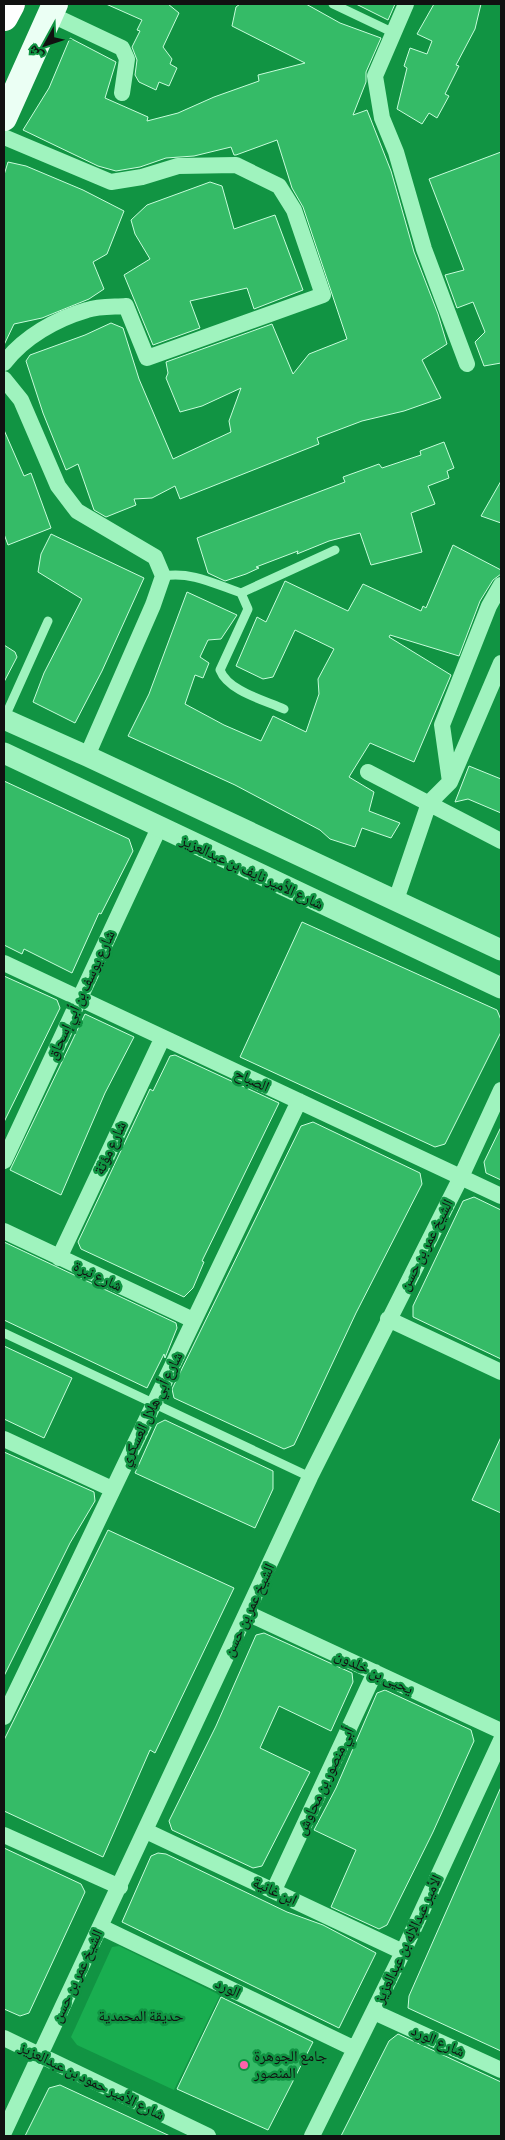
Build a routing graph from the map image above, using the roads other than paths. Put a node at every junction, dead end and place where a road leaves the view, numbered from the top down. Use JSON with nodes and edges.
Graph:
{"nodes":[{"id":1,"x":10,"y":4,"type":"edge"},
{"id":2,"x":333,"y":4,"type":"edge"},
{"id":3,"x":406,"y":4,"type":"edge"},
{"id":4,"x":53,"y":9,"type":"edge"},
{"id":5,"x":4,"y":17,"type":"edge"},
{"id":6,"x":394,"y":33,"type":"junction"},
{"id":7,"x":122,"y":93,"type":"dead end"},
{"id":8,"x":4,"y":118,"type":"edge"},
{"id":9,"x":4,"y":137,"type":"edge"},
{"id":10,"x":4,"y":363,"type":"edge"},
{"id":11,"x":467,"y":364,"type":"dead end"},
{"id":12,"x":4,"y":379,"type":"edge"},
{"id":13,"x":335,"y":550,"type":"dead end"},
{"id":14,"x":163,"y":576,"type":"junction"},
{"id":15,"x":501,"y":585,"type":"edge"},
{"id":16,"x":241,"y":593,"type":"junction"},
{"id":17,"x":48,"y":621,"type":"dead end"},
{"id":18,"x":501,"y":663,"type":"edge"},
{"id":19,"x":284,"y":709,"type":"dead end"},
{"id":20,"x":4,"y":719,"type":"edge"},
{"id":21,"x":4,"y":753,"type":"edge"},
{"id":22,"x":87,"y":756,"type":"junction"},
{"id":23,"x":368,"y":772,"type":"dead end"},
{"id":24,"x":450,"y":782,"type":"junction"},
{"id":25,"x":429,"y":803,"type":"junction"},
{"id":26,"x":159,"y":828,"type":"junction"},
{"id":27,"x":501,"y":840,"type":"edge"},
{"id":28,"x":396,"y":900,"type":"junction"},
{"id":29,"x":501,"y":950,"type":"edge"},
{"id":30,"x":4,"y":963,"type":"edge"},
{"id":31,"x":501,"y":988,"type":"edge"},
{"id":32,"x":79,"y":1000,"type":"junction"},
{"id":33,"x":162,"y":1039,"type":"junction"},
{"id":34,"x":501,"y":1090,"type":"edge"},
{"id":35,"x":299,"y":1101,"type":"junction"},
{"id":36,"x":4,"y":1161,"type":"edge"},
{"id":37,"x":460,"y":1177,"type":"junction"},
{"id":38,"x":501,"y":1196,"type":"edge"},
{"id":39,"x":4,"y":1231,"type":"edge"},
{"id":40,"x":59,"y":1258,"type":"junction"},
{"id":41,"x":388,"y":1319,"type":"junction"},
{"id":42,"x":193,"y":1320,"type":"junction"},
{"id":43,"x":4,"y":1333,"type":"edge"},
{"id":44,"x":501,"y":1372,"type":"edge"},
{"id":45,"x":155,"y":1404,"type":"junction"},
{"id":46,"x":4,"y":1439,"type":"edge"},
{"id":47,"x":310,"y":1477,"type":"junction"},
{"id":48,"x":112,"y":1489,"type":"junction"},
{"id":49,"x":247,"y":1613,"type":"junction"},
{"id":50,"x":375,"y":1672,"type":"junction"},
{"id":51,"x":4,"y":1717,"type":"edge"},
{"id":52,"x":501,"y":1731,"type":"edge"},
{"id":53,"x":501,"y":1740,"type":"edge"},
{"id":54,"x":146,"y":1831,"type":"junction"},
{"id":55,"x":4,"y":1835,"type":"edge"},
{"id":56,"x":120,"y":1887,"type":"junction"},
{"id":57,"x":274,"y":1890,"type":"junction"},
{"id":58,"x":101,"y":1927,"type":"junction"},
{"id":59,"x":403,"y":1952,"type":"junction"},
{"id":60,"x":374,"y":2012,"type":"junction"},
{"id":61,"x":4,"y":2038,"type":"edge"},
{"id":62,"x":355,"y":2049,"type":"junction"},
{"id":63,"x":39,"y":2056,"type":"junction"},
{"id":64,"x":501,"y":2070,"type":"edge"},
{"id":65,"x":4,"y":2132,"type":"edge"},
{"id":66,"x":208,"y":2136,"type":"edge"},
{"id":67,"x":312,"y":2136,"type":"edge"}],
"edges":[{"from":1,"to":5,"type":"highway"},
{"from":2,"to":6,"type":"lane"},
{"from":3,"to":6,"type":"street"},
{"from":4,"to":7,"type":"street"},
{"from":4,"to":8,"type":"main road"},
{"from":6,"to":11,"type":"street"},
{"from":9,"to":10,"type":"street"},
{"from":12,"to":14,"type":"street"},
{"from":13,"to":16,"type":"lane"},
{"from":14,"to":16,"type":"lane"},
{"from":14,"to":22,"type":"street"},
{"from":15,"to":24,"type":"street"},
{"from":16,"to":19,"type":"lane"},
{"from":17,"to":20,"type":"lane"},
{"from":18,"to":24,"type":"street"},
{"from":20,"to":22,"type":"street"},
{"from":21,"to":26,"type":"street","name":"شارع الأمير نايف بن عبدالعزيز"},
{"from":22,"to":28,"type":"street"},
{"from":23,"to":25,"type":"street"},
{"from":24,"to":25,"type":"street"},
{"from":25,"to":27,"type":"street"},
{"from":25,"to":28,"type":"street"},
{"from":26,"to":31,"type":"street","name":"شارع الأمير نايف بن عبدالعزيز"},
{"from":26,"to":32,"type":"street","name":"شارع يوسف بن أبي إسحاق"},
{"from":28,"to":29,"type":"street"},
{"from":30,"to":32,"type":"street","name":"الصباح"},
{"from":32,"to":33,"type":"street","name":"الصباح"},
{"from":32,"to":36,"type":"street","name":"شارع يوسف بن أبي إسحاق"},
{"from":33,"to":35,"type":"street","name":"الصباح"},
{"from":33,"to":40,"type":"street","name":"شارع مؤتة"},
{"from":34,"to":37,"type":"street","name":"الشيخ عمر بن حسن"},
{"from":35,"to":37,"type":"street","name":"الصباح"},
{"from":35,"to":42,"type":"street","name":"شارع أبي هلال العسكري"},
{"from":37,"to":38,"type":"street","name":"الصباح"},
{"from":37,"to":41,"type":"street","name":"الشيخ عمر بن حسن"},
{"from":39,"to":40,"type":"street","name":"شارع نبرة"},
{"from":40,"to":42,"type":"street","name":"شارع نبرة"},
{"from":41,"to":44,"type":"street"},
{"from":41,"to":47,"type":"street","name":"الشيخ عمر بن حسن"},
{"from":42,"to":45,"type":"street","name":"شارع أبي هلال العسكري"},
{"from":43,"to":45,"type":"lane"},
{"from":45,"to":47,"type":"lane"},
{"from":45,"to":48,"type":"street","name":"شارع أبي هلال العسكري"},
{"from":46,"to":48,"type":"street"},
{"from":47,"to":49,"type":"street","name":"الشيخ عمر بن حسن"},
{"from":48,"to":51,"type":"street","name":"شارع أبي هلال العسكري"},
{"from":49,"to":50,"type":"street","name":"يحيى بن خلدون"},
{"from":49,"to":54,"type":"street","name":"الشيخ عمر بن حسن"},
{"from":50,"to":52,"type":"street","name":"يحيى بن خلدون"},
{"from":50,"to":57,"type":"street","name":"أبي منصور بن محاوش"},
{"from":53,"to":59,"type":"street","name":"الأمير عبدالإله بن عبدالعزيز"},
{"from":54,"to":56,"type":"street","name":"الشيخ عمر بن حسن"},
{"from":54,"to":57,"type":"street","name":"ابن غانية"},
{"from":55,"to":56,"type":"street"},
{"from":56,"to":58,"type":"street","name":"الشيخ عمر بن حسن"},
{"from":57,"to":59,"type":"street","name":"ابن غانية"},
{"from":58,"to":62,"type":"street","name":"الورد"},
{"from":58,"to":63,"type":"street","name":"الشيخ عمر بن حسن"},
{"from":59,"to":60,"type":"street","name":"الأمير عبدالإله بن عبدالعزيز"},
{"from":60,"to":62,"type":"street","name":"الأمير عبدالإله بن عبدالعزيز"},
{"from":60,"to":64,"type":"street","name":"شارع الورد"},
{"from":61,"to":63,"type":"street","name":"شارع الأمير حمود بن عبدالعزيز"},
{"from":62,"to":67,"type":"street","name":"الأمير عبدالإله بن عبدالعزيز"},
{"from":63,"to":65,"type":"street","name":"الشيخ عمر بن حسن"},
{"from":63,"to":66,"type":"street","name":"شارع الأمير حمود بن عبدالعزيز"}]}
